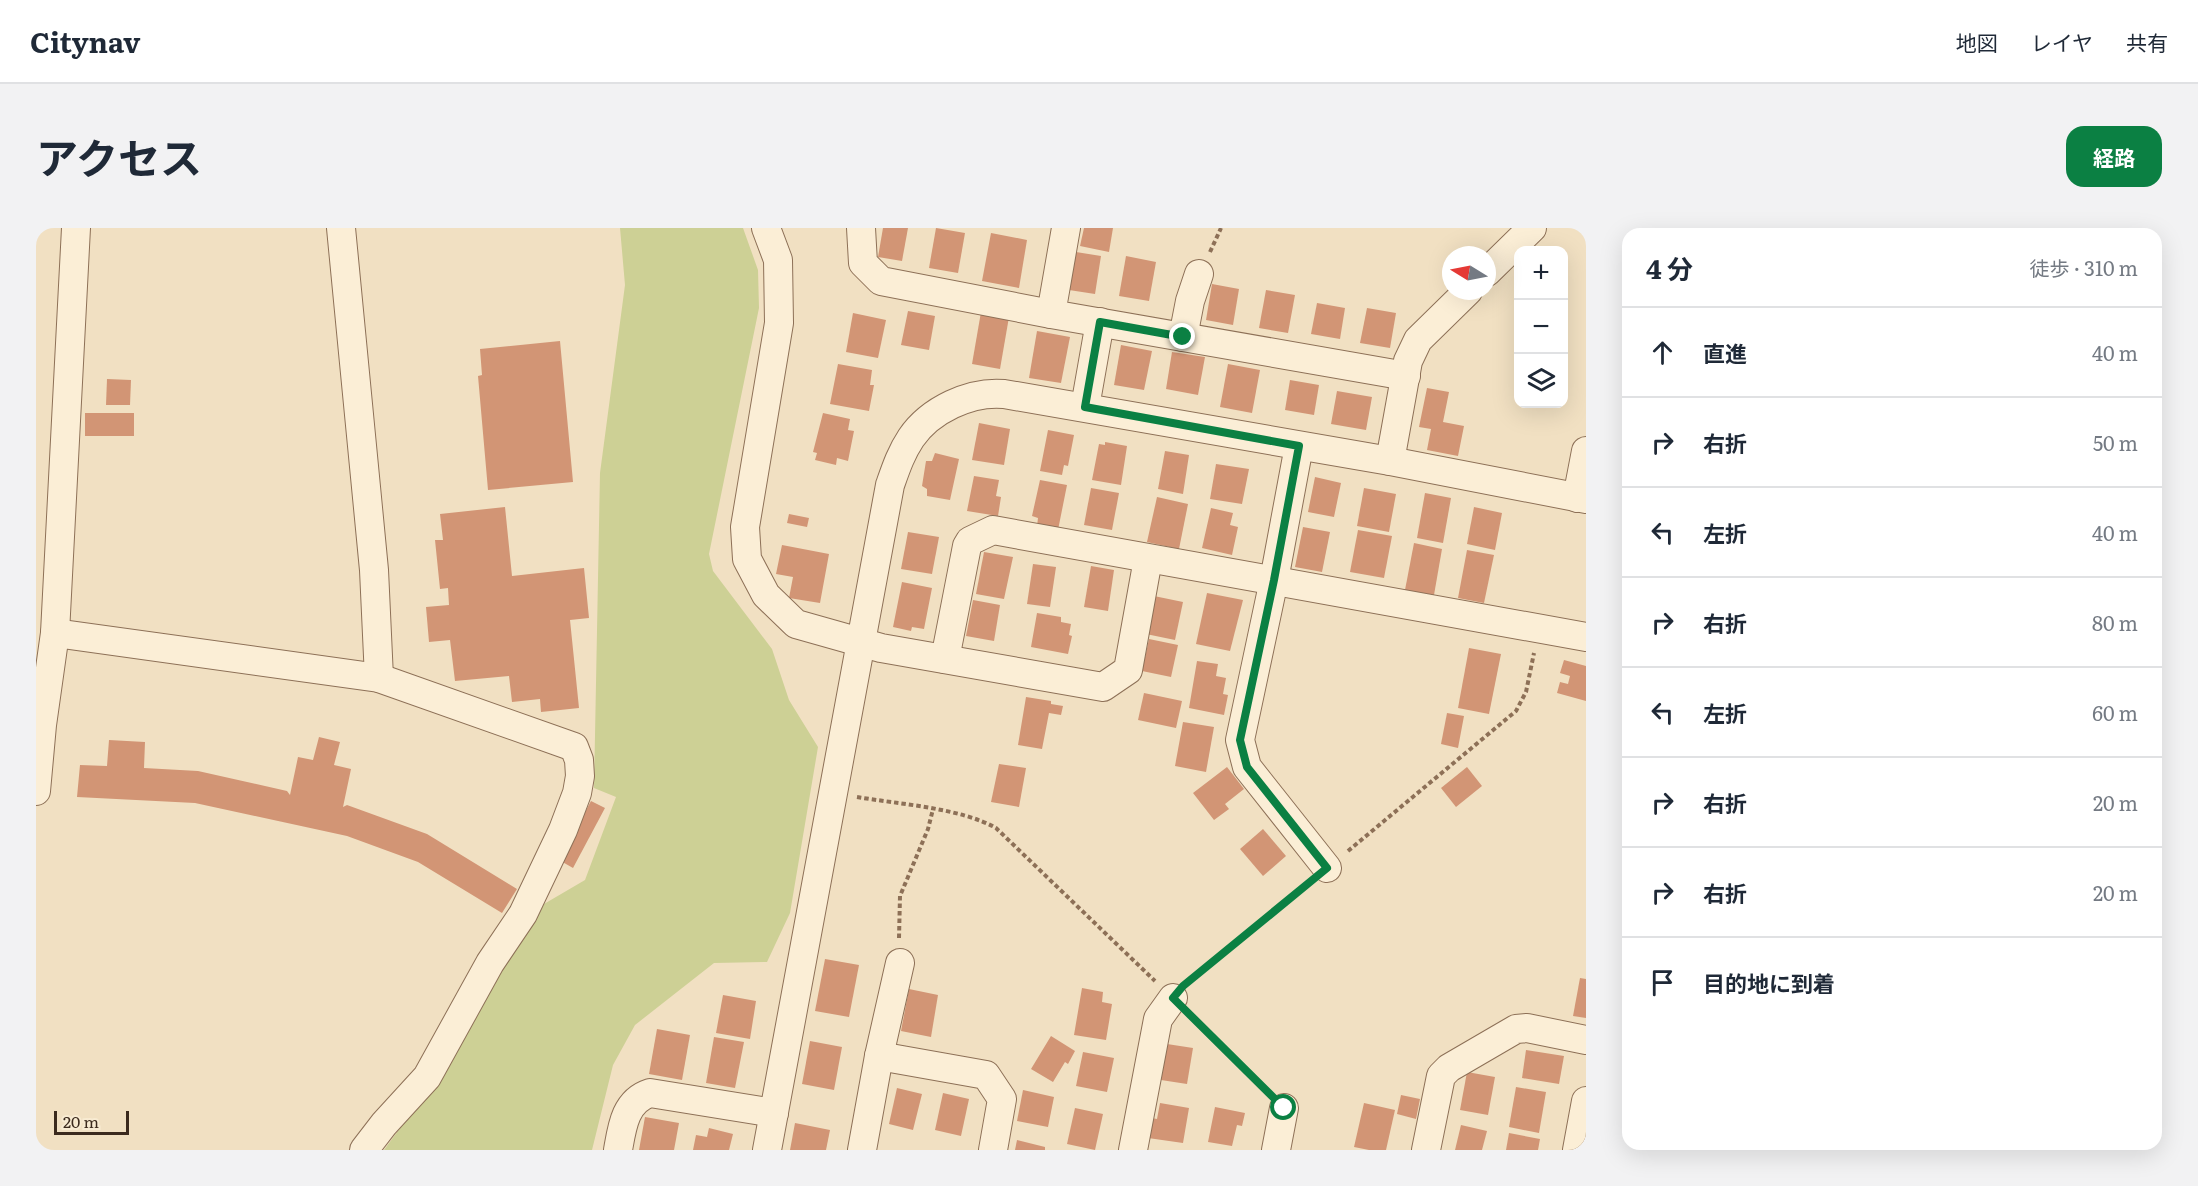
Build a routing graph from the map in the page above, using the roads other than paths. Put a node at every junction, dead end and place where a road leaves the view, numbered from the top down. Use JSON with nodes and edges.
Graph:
{"nodes":[{"id":1,"x":76,"y":228,"type":"edge"},
{"id":2,"x":341,"y":228,"type":"edge"},
{"id":3,"x":766,"y":228,"type":"edge"},
{"id":4,"x":861,"y":228,"type":"edge"},
{"id":5,"x":1066,"y":228,"type":"edge"},
{"id":6,"x":1532,"y":228,"type":"edge"},
{"id":7,"x":1496,"y":263,"type":"edge"},
{"id":8,"x":1199,"y":274,"type":"dead end"},
{"id":9,"x":1459,"y":300,"type":"edge"},
{"id":10,"x":1051,"y":314,"type":"junction"},
{"id":11,"x":1100,"y":322,"type":"junction"},
{"id":12,"x":1183,"y":337,"type":"junction"},
{"id":13,"x":1406,"y":376,"type":"junction"},
{"id":14,"x":1085,"y":407,"type":"junction"},
{"id":15,"x":1299,"y":446,"type":"junction"},
{"id":16,"x":1586,"y":451,"type":"edge"},
{"id":17,"x":1390,"y":461,"type":"junction"},
{"id":18,"x":1581,"y":498,"type":"edge"},
{"id":19,"x":1148,"y":559,"type":"junction"},
{"id":20,"x":1274,"y":580,"type":"junction"},
{"id":21,"x":55,"y":633,"type":"junction"},
{"id":22,"x":1586,"y":637,"type":"edge"},
{"id":23,"x":861,"y":644,"type":"junction"},
{"id":24,"x":945,"y":659,"type":"junction"},
{"id":25,"x":379,"y":678,"type":"junction"},
{"id":26,"x":36,"y":791,"type":"edge"},
{"id":27,"x":1327,"y":868,"type":"road end"},
{"id":28,"x":900,"y":963,"type":"road end"},
{"id":29,"x":1173,"y":998,"type":"road end"},
{"id":30,"x":1586,"y":1040,"type":"edge"},
{"id":31,"x":879,"y":1056,"type":"junction"},
{"id":32,"x":1586,"y":1101,"type":"edge"},
{"id":33,"x":1284,"y":1108,"type":"road end"},
{"id":34,"x":774,"y":1113,"type":"junction"},
{"id":35,"x":364,"y":1150,"type":"edge"},
{"id":36,"x":618,"y":1150,"type":"edge"},
{"id":37,"x":767,"y":1150,"type":"edge"},
{"id":38,"x":862,"y":1150,"type":"edge"},
{"id":39,"x":993,"y":1150,"type":"edge"},
{"id":40,"x":1133,"y":1150,"type":"edge"},
{"id":41,"x":1276,"y":1150,"type":"edge"},
{"id":42,"x":1426,"y":1150,"type":"edge"},
{"id":43,"x":1577,"y":1150,"type":"edge"}],
"edges":[{"from":1,"to":21,"type":"street"},
{"from":2,"to":25,"type":"street"},
{"from":3,"to":23,"type":"street"},
{"from":4,"to":10,"type":"street"},
{"from":5,"to":10,"type":"street"},
{"from":6,"to":7,"type":"street"},
{"from":8,"to":12,"type":"street"},
{"from":9,"to":13,"type":"street"},
{"from":10,"to":11,"type":"street"},
{"from":11,"to":12,"type":"street"},
{"from":11,"to":14,"type":"street"},
{"from":12,"to":13,"type":"street"},
{"from":13,"to":17,"type":"street"},
{"from":14,"to":15,"type":"street"},
{"from":14,"to":23,"type":"street"},
{"from":15,"to":17,"type":"street"},
{"from":15,"to":20,"type":"street"},
{"from":16,"to":18,"type":"street"},
{"from":17,"to":18,"type":"street"},
{"from":19,"to":20,"type":"street"},
{"from":19,"to":24,"type":"street"},
{"from":19,"to":24,"type":"street"},
{"from":20,"to":22,"type":"street"},
{"from":20,"to":27,"type":"street"},
{"from":21,"to":25,"type":"street"},
{"from":21,"to":26,"type":"street"},
{"from":23,"to":24,"type":"street"},
{"from":23,"to":34,"type":"street"},
{"from":25,"to":35,"type":"street"},
{"from":28,"to":31,"type":"street"},
{"from":29,"to":40,"type":"street"},
{"from":30,"to":42,"type":"street"},
{"from":31,"to":38,"type":"street"},
{"from":31,"to":39,"type":"street"},
{"from":32,"to":43,"type":"street"},
{"from":33,"to":41,"type":"street"},
{"from":34,"to":36,"type":"street"},
{"from":34,"to":37,"type":"street"}]}
